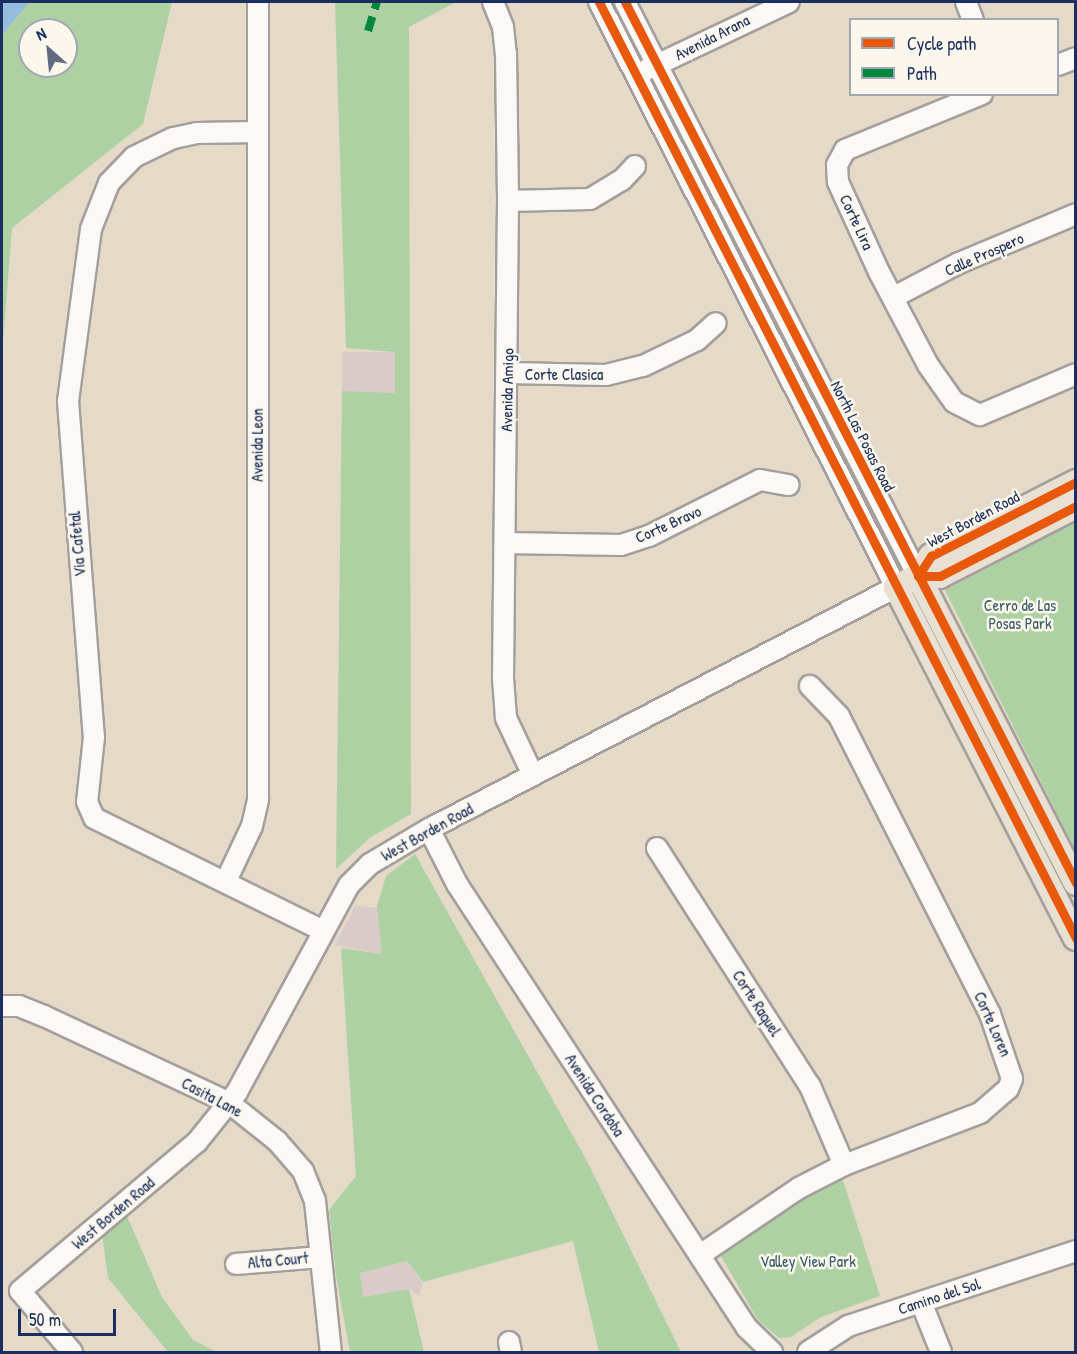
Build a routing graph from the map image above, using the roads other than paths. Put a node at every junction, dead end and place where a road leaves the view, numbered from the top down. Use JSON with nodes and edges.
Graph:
{"nodes":[{"id":1,"x":258,"y":2,"type":"edge"},
{"id":2,"x":493,"y":2,"type":"edge"},
{"id":3,"x":598,"y":2,"type":"edge"},
{"id":4,"x":625,"y":2,"type":"edge"},
{"id":5,"x":789,"y":2,"type":"edge"},
{"id":6,"x":966,"y":2,"type":"edge"},
{"id":7,"x":756,"y":8,"type":"edge"},
{"id":8,"x":972,"y":18,"type":"edge"},
{"id":9,"x":1076,"y":57,"type":"edge"},
{"id":10,"x":656,"y":65,"type":"junction"},
{"id":11,"x":1059,"y":65,"type":"edge"},
{"id":12,"x":636,"y":75,"type":"junction"},
{"id":13,"x":977,"y":96,"type":"edge"},
{"id":14,"x":257,"y":132,"type":"junction"},
{"id":15,"x":634,"y":166,"type":"dead end"},
{"id":16,"x":508,"y":201,"type":"junction"},
{"id":17,"x":1076,"y":214,"type":"edge"},
{"id":18,"x":894,"y":297,"type":"junction"},
{"id":19,"x":716,"y":323,"type":"dead end"},
{"id":20,"x":507,"y":374,"type":"junction"},
{"id":21,"x":1076,"y":374,"type":"edge"},
{"id":22,"x":1076,"y":482,"type":"edge"},
{"id":23,"x":789,"y":485,"type":"dead end"},
{"id":24,"x":1076,"y":506,"type":"edge"},
{"id":25,"x":505,"y":543,"type":"junction"},
{"id":26,"x":918,"y":576,"type":"junction"},
{"id":27,"x":896,"y":587,"type":"junction"},
{"id":28,"x":810,"y":686,"type":"dead end"},
{"id":29,"x":533,"y":775,"type":"junction"},
{"id":30,"x":429,"y":829,"type":"junction"},
{"id":31,"x":657,"y":848,"type":"dead end"},
{"id":32,"x":226,"y":881,"type":"junction"},
{"id":33,"x":1076,"y":883,"type":"edge"},
{"id":34,"x":322,"y":930,"type":"junction"},
{"id":35,"x":1076,"y":938,"type":"edge"},
{"id":36,"x":2,"y":1006,"type":"edge"},
{"id":37,"x":228,"y":1102,"type":"junction"},
{"id":38,"x":844,"y":1165,"type":"junction"},
{"id":39,"x":1076,"y":1251,"type":"edge"},
{"id":40,"x":700,"y":1255,"type":"junction"},
{"id":41,"x":321,"y":1257,"type":"junction"},
{"id":42,"x":236,"y":1264,"type":"dead end"},
{"id":43,"x":921,"y":1302,"type":"junction"},
{"id":44,"x":72,"y":1353,"type":"edge"},
{"id":45,"x":331,"y":1353,"type":"edge"},
{"id":46,"x":772,"y":1353,"type":"edge"},
{"id":47,"x":808,"y":1353,"type":"edge"},
{"id":48,"x":940,"y":1353,"type":"edge"}],
"edges":[{"from":1,"to":14,"type":"street","name":"Avenida Leon"},
{"from":2,"to":16,"type":"street","name":"Avenida Amigo"},
{"from":3,"to":12,"type":"street"},
{"from":4,"to":10,"type":"street","name":"North Las Posas Road"},
{"from":5,"to":7,"type":"street","name":"Avenida Arana"},
{"from":6,"to":8,"type":"street"},
{"from":7,"to":10,"type":"street","name":"Avenida Arana"},
{"from":9,"to":11,"type":"street"},
{"from":10,"to":12,"type":"street","name":"Avenida Arana"},
{"from":10,"to":26,"type":"street","name":"North Las Posas Road"},
{"from":12,"to":27,"type":"street"},
{"from":13,"to":18,"type":"street","name":"Corte Lira"},
{"from":14,"to":32,"type":"street","name":"Avenida Leon"},
{"from":14,"to":32,"type":"street","name":"Via Cafetal"},
{"from":15,"to":16,"type":"street"},
{"from":16,"to":20,"type":"street","name":"Avenida Amigo"},
{"from":17,"to":18,"type":"street","name":"Calle Prospero"},
{"from":18,"to":21,"type":"street","name":"Corte Lira"},
{"from":19,"to":20,"type":"street","name":"Corte Clasica"},
{"from":20,"to":25,"type":"street","name":"Avenida Amigo"},
{"from":22,"to":26,"type":"main road","name":"West Borden Road"},
{"from":23,"to":25,"type":"street","name":"Corte Bravo"},
{"from":24,"to":26,"type":"main road","name":"West Borden Road"},
{"from":25,"to":29,"type":"street","name":"Avenida Amigo"},
{"from":26,"to":27,"type":"main road","name":"West Borden Road"},
{"from":26,"to":33,"type":"main road","name":"North Las Posas Road"},
{"from":27,"to":29,"type":"street","name":"West Borden Road"},
{"from":27,"to":35,"type":"main road"},
{"from":28,"to":38,"type":"street","name":"Corte Loren"},
{"from":29,"to":30,"type":"street","name":"West Borden Road"},
{"from":30,"to":34,"type":"street","name":"West Borden Road"},
{"from":30,"to":40,"type":"street","name":"Avenida Cordoba"},
{"from":31,"to":38,"type":"street","name":"Corte Raquel"},
{"from":32,"to":34,"type":"street","name":"Via Cafetal"},
{"from":34,"to":37,"type":"street","name":"West Borden Road"},
{"from":36,"to":37,"type":"street","name":"Casita Lane"},
{"from":37,"to":41,"type":"street","name":"Casita Lane"},
{"from":37,"to":44,"type":"street","name":"West Borden Road"},
{"from":38,"to":40,"type":"street","name":"Corte Loren"},
{"from":39,"to":43,"type":"street","name":"Camino del Sol"},
{"from":40,"to":46,"type":"street","name":"Avenida Cordoba"},
{"from":41,"to":42,"type":"street","name":"Alta Court"},
{"from":41,"to":45,"type":"street","name":"Casita Lane"},
{"from":43,"to":47,"type":"street","name":"Camino del Sol"},
{"from":43,"to":48,"type":"street"}]}
